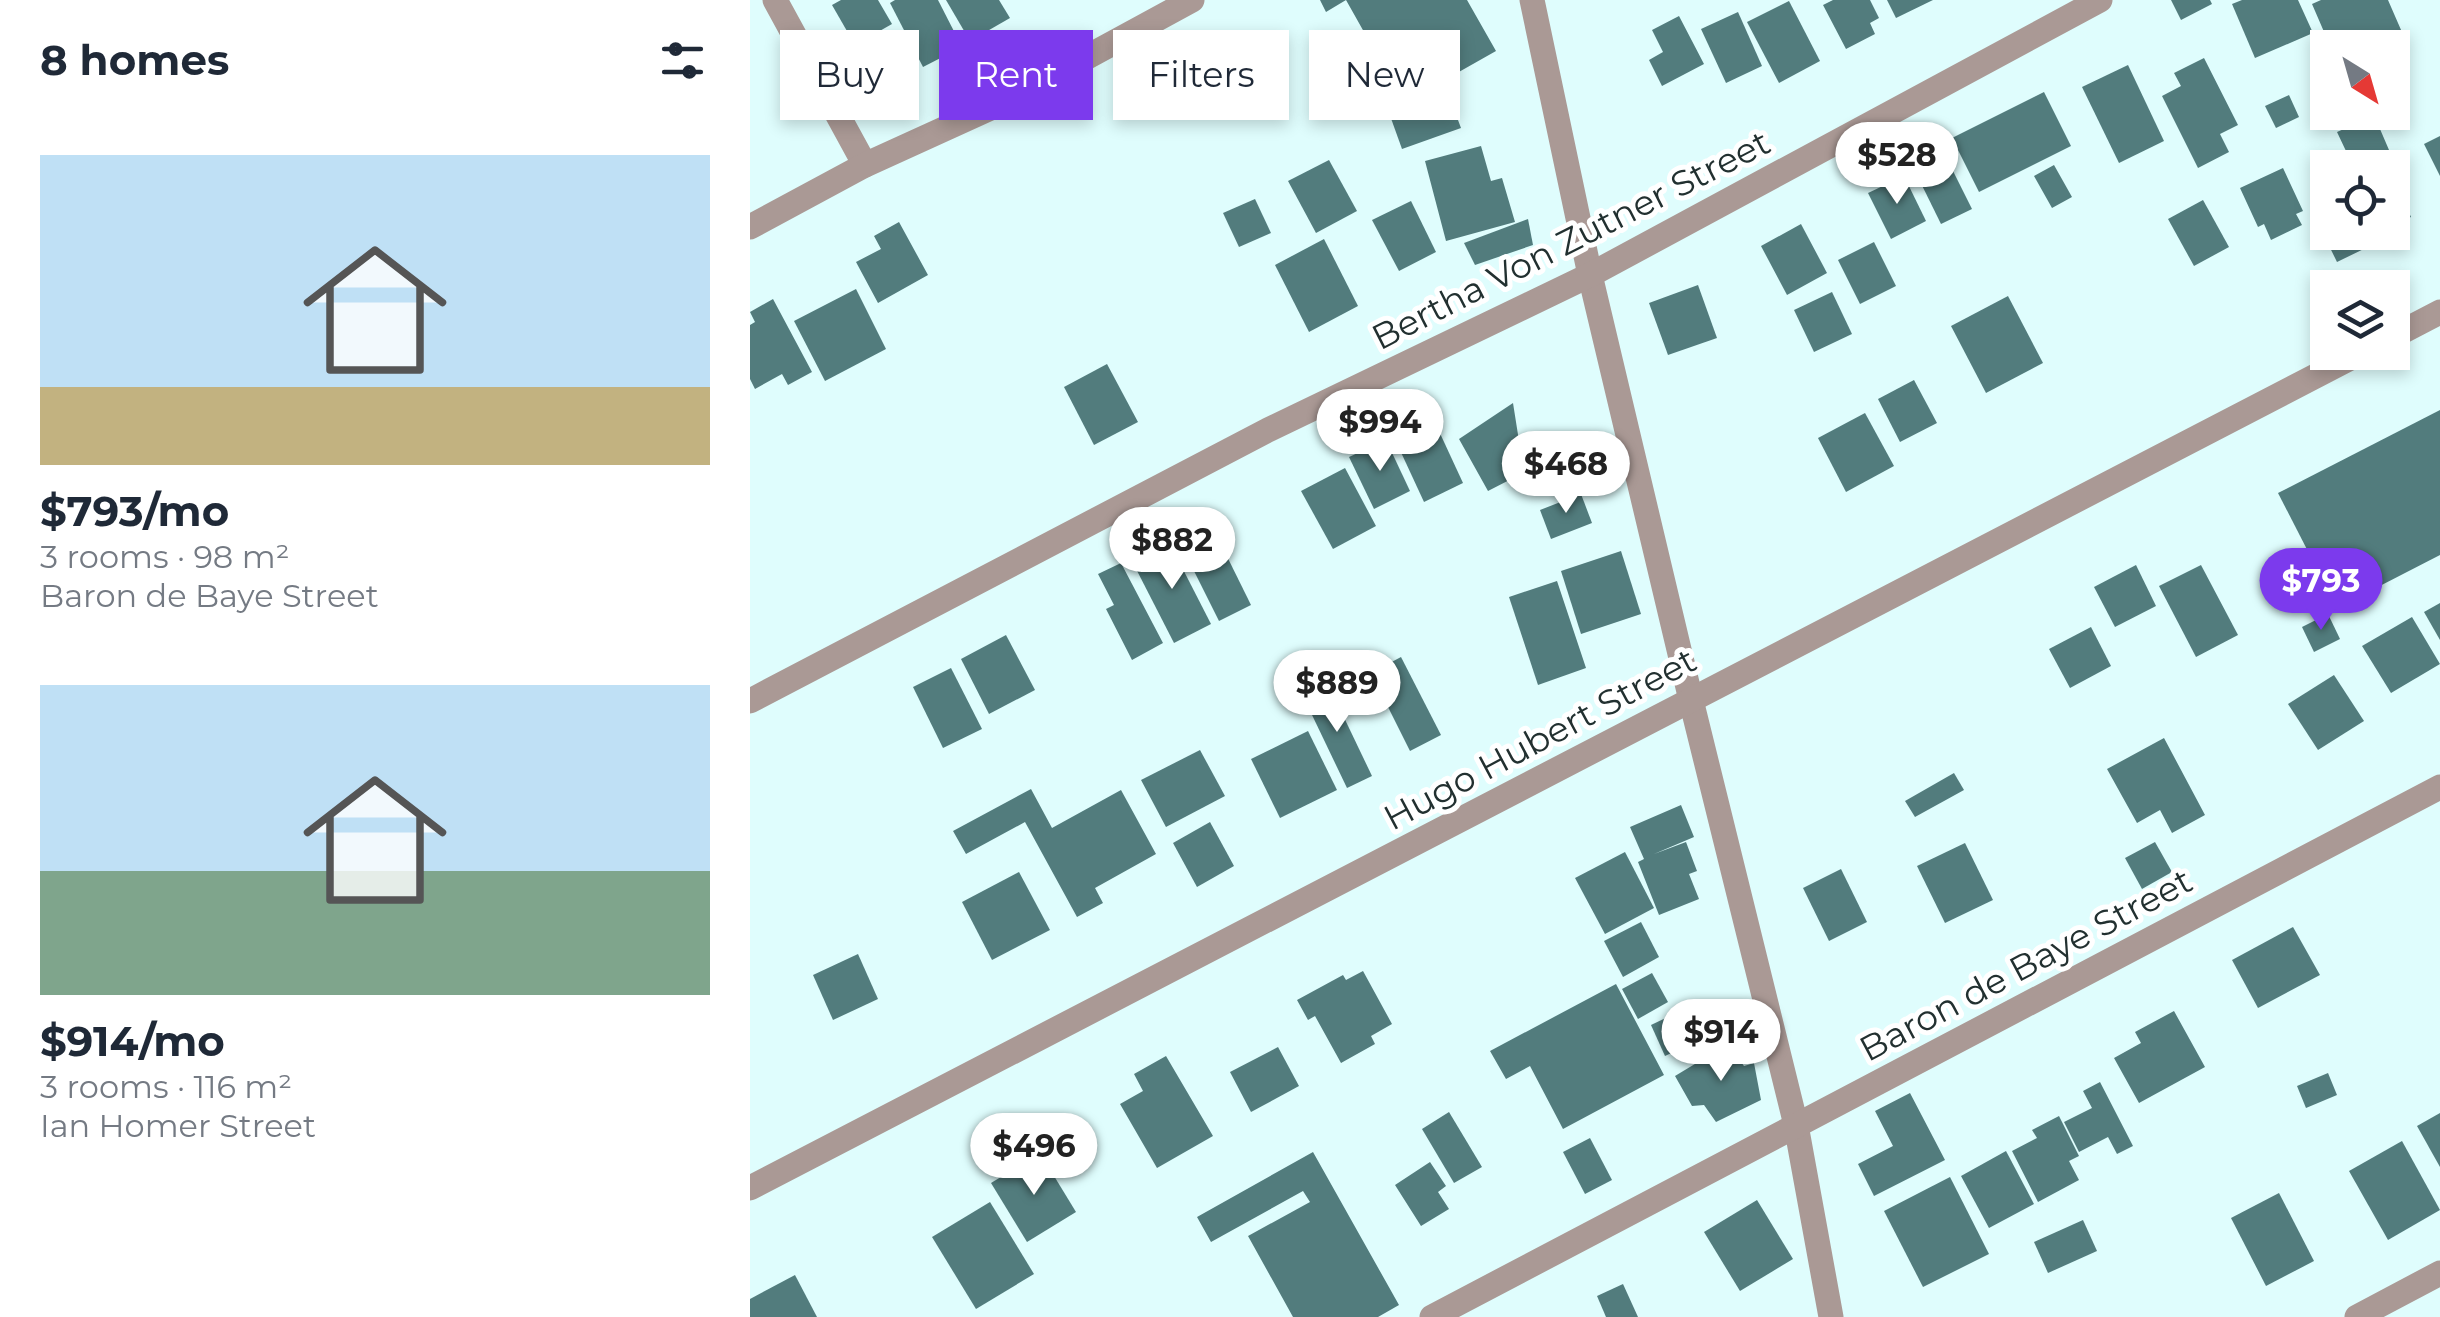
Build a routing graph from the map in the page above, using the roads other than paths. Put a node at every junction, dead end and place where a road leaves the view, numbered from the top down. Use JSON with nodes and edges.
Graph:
{"nodes":[{"id":1,"x":775,"y":0,"type":"edge"},
{"id":2,"x":1192,"y":0,"type":"edge"},
{"id":3,"x":1532,"y":0,"type":"edge"},
{"id":4,"x":2100,"y":0,"type":"edge"},
{"id":5,"x":864,"y":165,"type":"junction"},
{"id":6,"x":750,"y":228,"type":"edge"},
{"id":7,"x":1590,"y":275,"type":"junction"},
{"id":8,"x":2440,"y":312,"type":"edge"},
{"id":9,"x":2410,"y":328,"type":"edge"},
{"id":10,"x":2327,"y":370,"type":"edge"},
{"id":11,"x":1691,"y":700,"type":"junction"},
{"id":12,"x":750,"y":701,"type":"edge"},
{"id":13,"x":2440,"y":787,"type":"edge"},
{"id":14,"x":1796,"y":1126,"type":"junction"},
{"id":15,"x":750,"y":1188,"type":"edge"},
{"id":16,"x":2440,"y":1273,"type":"edge"},
{"id":17,"x":1432,"y":1317,"type":"edge"},
{"id":18,"x":1831,"y":1317,"type":"edge"},
{"id":19,"x":2357,"y":1317,"type":"edge"}],
"edges":[{"from":1,"to":5,"type":"street"},
{"from":2,"to":5,"type":"street"},
{"from":3,"to":7,"type":"street"},
{"from":4,"to":7,"type":"street","name":"Bertha Von Zutner Street"},
{"from":5,"to":6,"type":"street"},
{"from":7,"to":11,"type":"street"},
{"from":7,"to":12,"type":"street","name":"Bertha Von Zutner Street"},
{"from":8,"to":9,"type":"street"},
{"from":10,"to":11,"type":"street","name":"Hugo Hubert Street"},
{"from":11,"to":14,"type":"street"},
{"from":11,"to":15,"type":"street","name":"Hugo Hubert Street"},
{"from":13,"to":14,"type":"street","name":"Baron de Baye Street"},
{"from":14,"to":17,"type":"street","name":"Baron de Baye Street"},
{"from":14,"to":18,"type":"street"},
{"from":16,"to":19,"type":"street"}]}
